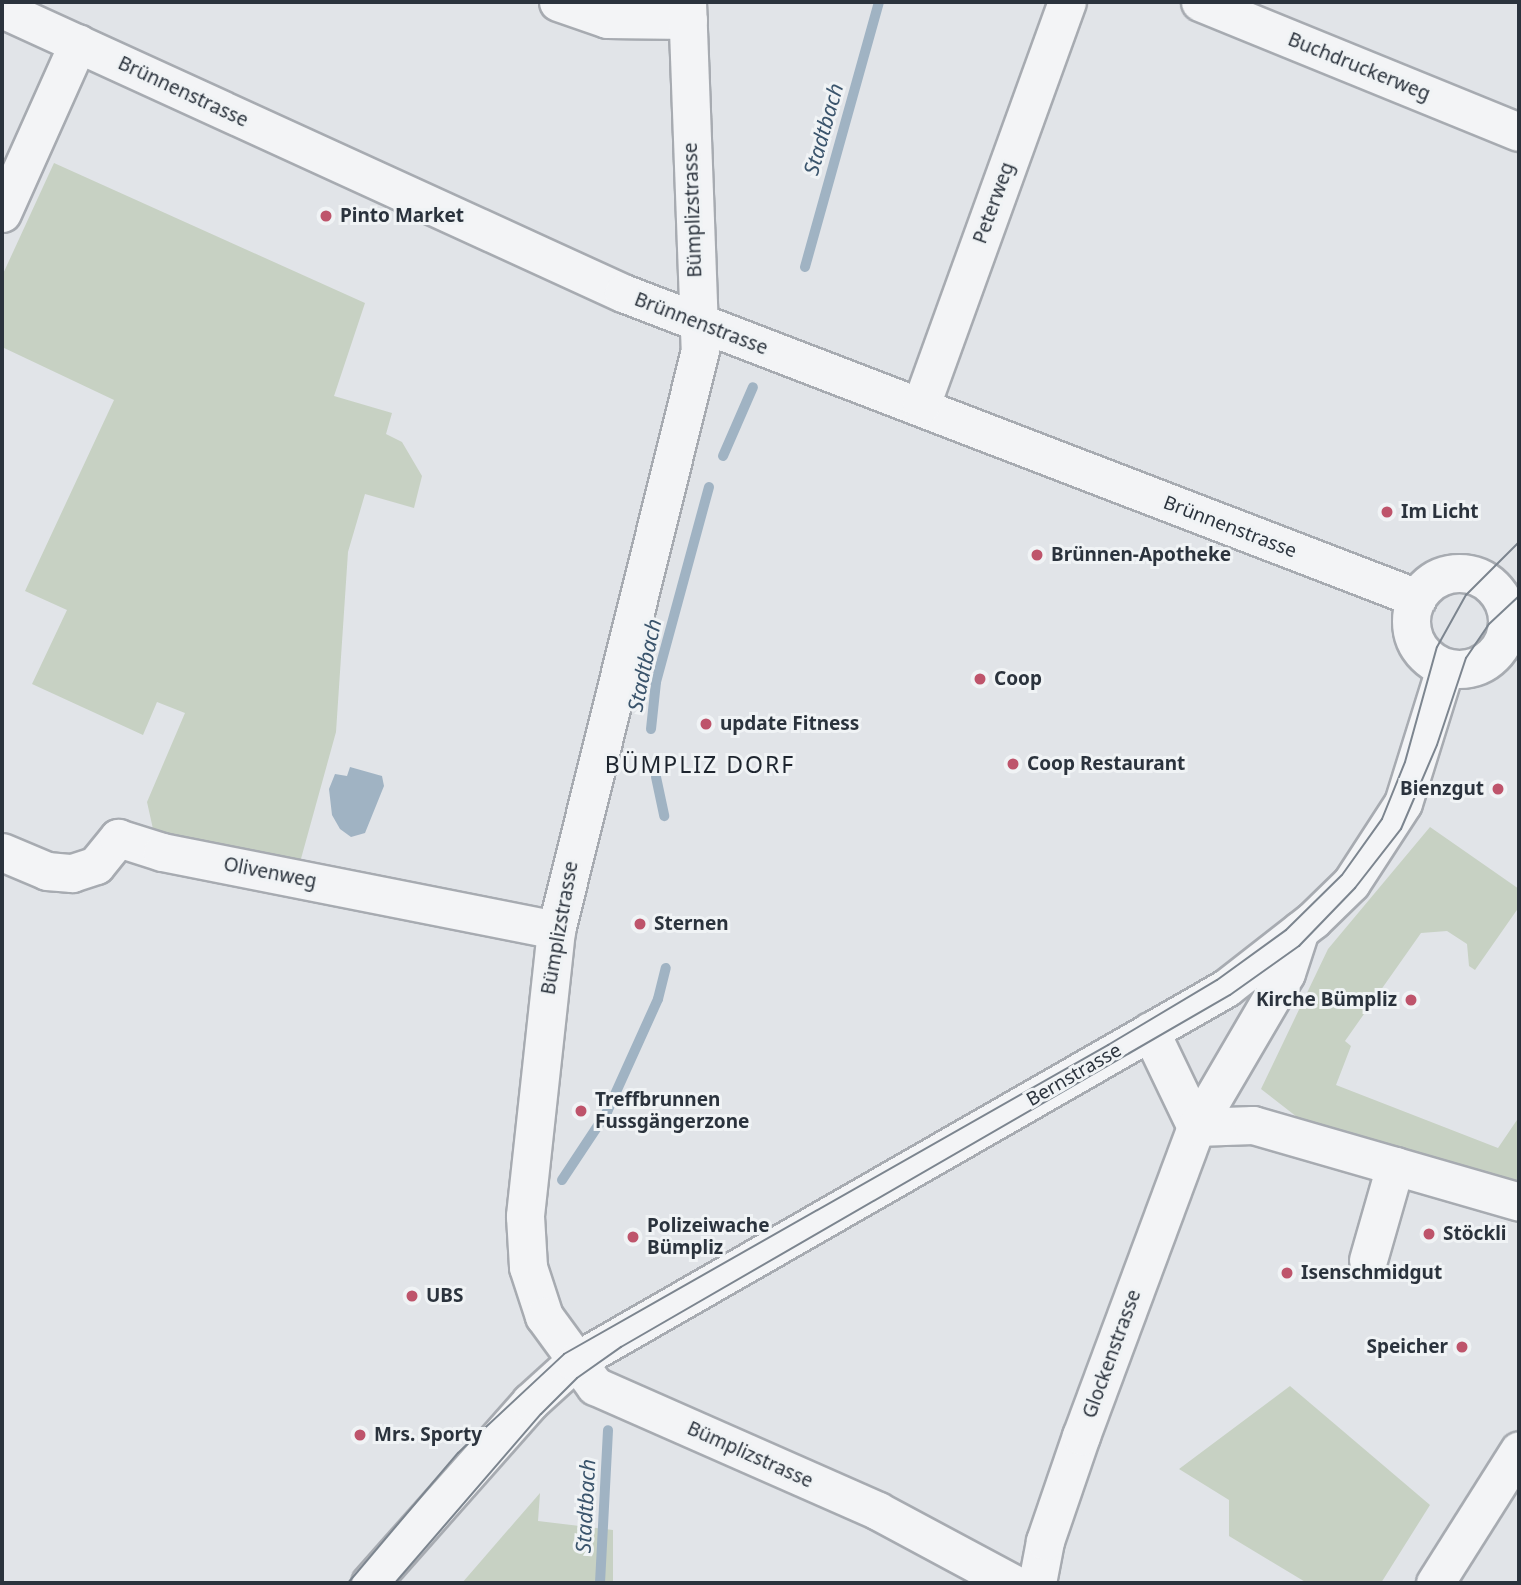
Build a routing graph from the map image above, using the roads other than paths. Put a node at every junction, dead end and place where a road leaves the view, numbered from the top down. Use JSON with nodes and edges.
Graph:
{"nodes":[{"id":1,"x":558,"y":2,"type":"edge"},
{"id":2,"x":1067,"y":2,"type":"edge"},
{"id":3,"x":1200,"y":2,"type":"edge"},
{"id":4,"x":2,"y":9,"type":"edge"},
{"id":5,"x":687,"y":11,"type":"edge"},
{"id":6,"x":78,"y":43,"type":"junction"},
{"id":7,"x":1519,"y":132,"type":"edge"},
{"id":8,"x":2,"y":213,"type":"edge"},
{"id":9,"x":698,"y":324,"type":"junction"},
{"id":10,"x":921,"y":405,"type":"junction"},
{"id":11,"x":1508,"y":582,"type":"edge"},
{"id":12,"x":1417,"y":598,"type":"junction"},
{"id":13,"x":1445,"y":668,"type":"junction"},
{"id":14,"x":2,"y":852,"type":"edge"},
{"id":15,"x":556,"y":930,"type":"junction"},
{"id":16,"x":1300,"y":930,"type":"junction"},
{"id":17,"x":1150,"y":1031,"type":"junction"},
{"id":18,"x":1196,"y":1127,"type":"junction"},
{"id":19,"x":1395,"y":1166,"type":"junction"},
{"id":20,"x":1519,"y":1202,"type":"edge"},
{"id":21,"x":1368,"y":1260,"type":"dead end"},
{"id":22,"x":574,"y":1362,"type":"junction"},
{"id":23,"x":1519,"y":1450,"type":"edge"},
{"id":24,"x":370,"y":1583,"type":"edge"},
{"id":25,"x":1012,"y":1583,"type":"edge"},
{"id":26,"x":1037,"y":1583,"type":"edge"},
{"id":27,"x":1435,"y":1583,"type":"edge"}],
"edges":[{"from":1,"to":5,"type":"street"},
{"from":2,"to":10,"type":"street","name":"Peterweg"},
{"from":3,"to":7,"type":"street","name":"Buchdruckerweg"},
{"from":4,"to":6,"type":"street","name":"Brünnenstrasse"},
{"from":5,"to":9,"type":"street","name":"Bümplizstrasse"},
{"from":6,"to":8,"type":"street"},
{"from":6,"to":9,"type":"street","name":"Brünnenstrasse"},
{"from":9,"to":10,"type":"street","name":"Brünnenstrasse"},
{"from":9,"to":15,"type":"street","name":"Bümplizstrasse"},
{"from":10,"to":12,"type":"street","name":"Brünnenstrasse"},
{"from":11,"to":12,"type":"street"},
{"from":11,"to":13,"type":"street"},
{"from":12,"to":13,"type":"street"},
{"from":13,"to":16,"type":"street","name":"Bernstrasse"},
{"from":14,"to":15,"type":"street","name":"Olivenweg"},
{"from":15,"to":22,"type":"street","name":"Bümplizstrasse"},
{"from":16,"to":17,"type":"street","name":"Bernstrasse"},
{"from":16,"to":18,"type":"street","name":"Glockenstrasse"},
{"from":17,"to":18,"type":"street"},
{"from":17,"to":22,"type":"street","name":"Bernstrasse"},
{"from":18,"to":19,"type":"street"},
{"from":18,"to":26,"type":"street","name":"Glockenstrasse"},
{"from":19,"to":20,"type":"street"},
{"from":19,"to":21,"type":"street"},
{"from":22,"to":24,"type":"street","name":"Bernstrasse"},
{"from":22,"to":25,"type":"street","name":"Bümplizstrasse"},
{"from":23,"to":27,"type":"street"}]}
